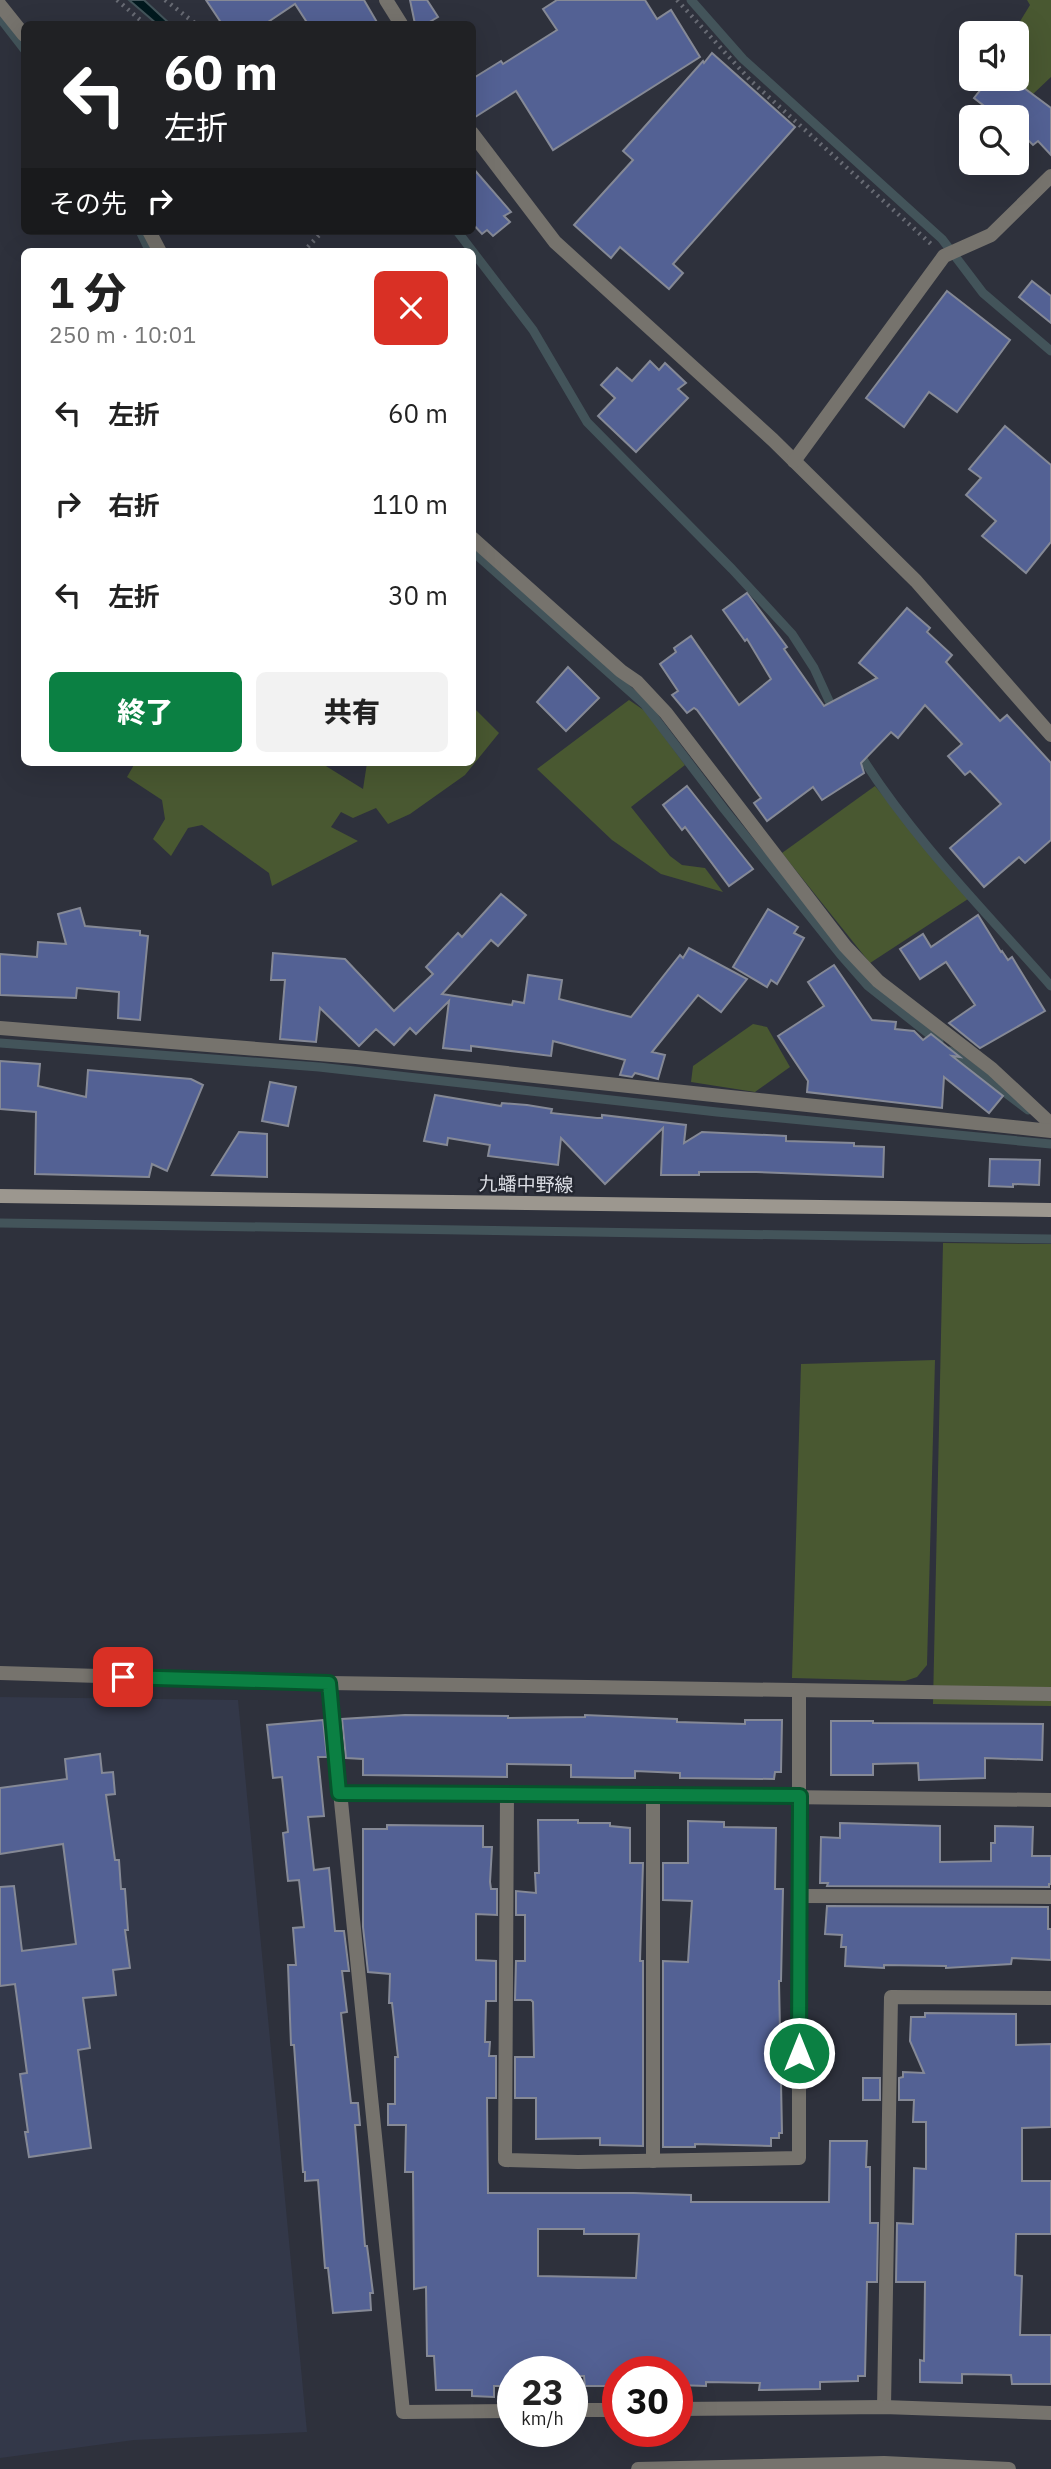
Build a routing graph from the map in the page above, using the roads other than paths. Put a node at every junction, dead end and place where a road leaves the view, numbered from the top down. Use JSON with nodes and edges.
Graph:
{"nodes":[{"id":1,"x":386,"y":0,"type":"edge"},
{"id":2,"x":0,"y":5,"type":"edge"},
{"id":3,"x":399,"y":21,"type":"edge"},
{"id":4,"x":21,"y":31,"type":"edge"},
{"id":5,"x":476,"y":139,"type":"edge"},
{"id":6,"x":1051,"y":176,"type":"edge"},
{"id":7,"x":794,"y":461,"type":"junction"},
{"id":8,"x":476,"y":542,"type":"edge"},
{"id":9,"x":1051,"y":735,"type":"edge"},
{"id":10,"x":0,"y":1028,"type":"edge"},
{"id":11,"x":1051,"y":1124,"type":"edge"},
{"id":12,"x":1051,"y":1130,"type":"edge"},
{"id":13,"x":0,"y":1196,"type":"edge"},
{"id":14,"x":1051,"y":1210,"type":"edge"},
{"id":15,"x":0,"y":1673,"type":"edge"},
{"id":16,"x":329,"y":1683,"type":"junction"},
{"id":17,"x":799,"y":1691,"type":"junction"},
{"id":18,"x":1051,"y":1694,"type":"edge"},
{"id":19,"x":339,"y":1793,"type":"junction"},
{"id":20,"x":507,"y":1793,"type":"junction"},
{"id":21,"x":653,"y":1795,"type":"junction"},
{"id":22,"x":800,"y":1796,"type":"junction"},
{"id":23,"x":1051,"y":1800,"type":"edge"},
{"id":24,"x":800,"y":1896,"type":"junction"},
{"id":25,"x":1051,"y":1897,"type":"edge"},
{"id":26,"x":1051,"y":1998,"type":"edge"},
{"id":27,"x":653,"y":2161,"type":"junction"},
{"id":28,"x":884,"y":2407,"type":"junction"},
{"id":29,"x":693,"y":2409,"type":"edge"},
{"id":30,"x":497,"y":2411,"type":"edge"},
{"id":31,"x":1051,"y":2413,"type":"edge"},
{"id":32,"x":638,"y":2469,"type":"edge"},
{"id":33,"x":1009,"y":2469,"type":"edge"}],
"edges":[{"from":1,"to":3,"type":"street"},
{"from":2,"to":4,"type":"street"},
{"from":5,"to":7,"type":"street"},
{"from":6,"to":7,"type":"street"},
{"from":7,"to":9,"type":"street"},
{"from":8,"to":11,"type":"street"},
{"from":10,"to":12,"type":"street"},
{"from":13,"to":14,"type":"main road","name":"九蟠中野線"},
{"from":15,"to":16,"type":"street"},
{"from":16,"to":17,"type":"street"},
{"from":16,"to":19,"type":"street"},
{"from":17,"to":18,"type":"street"},
{"from":17,"to":22,"type":"street"},
{"from":19,"to":20,"type":"street"},
{"from":19,"to":30,"type":"street"},
{"from":20,"to":21,"type":"street"},
{"from":20,"to":27,"type":"street"},
{"from":21,"to":22,"type":"street"},
{"from":21,"to":27,"type":"street"},
{"from":22,"to":23,"type":"street"},
{"from":22,"to":24,"type":"street"},
{"from":24,"to":25,"type":"street"},
{"from":24,"to":27,"type":"street"},
{"from":26,"to":28,"type":"street"},
{"from":28,"to":29,"type":"street"},
{"from":28,"to":31,"type":"street"},
{"from":32,"to":33,"type":"street"}]}
